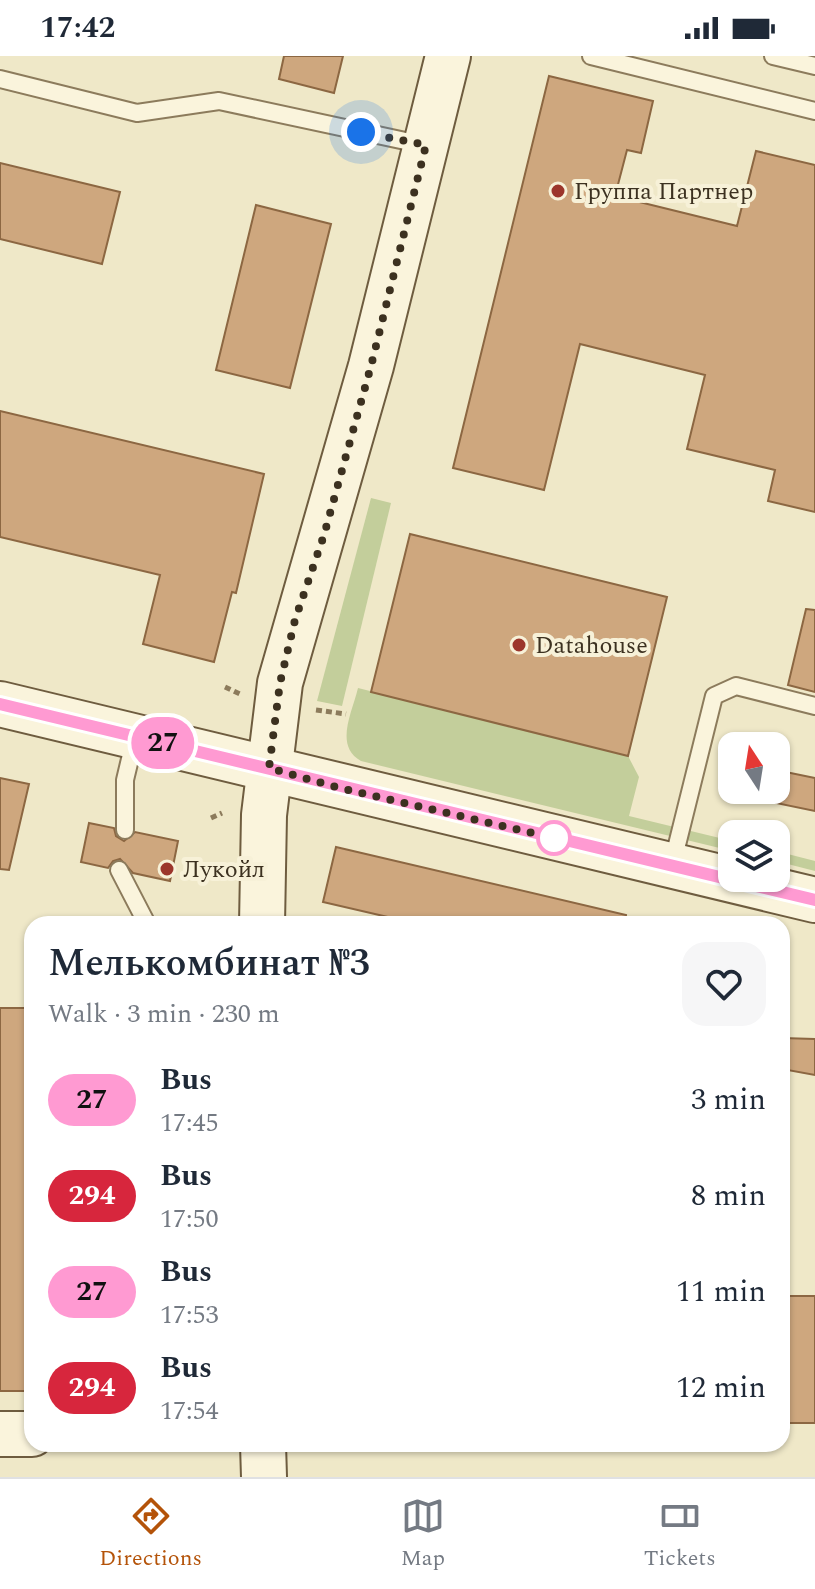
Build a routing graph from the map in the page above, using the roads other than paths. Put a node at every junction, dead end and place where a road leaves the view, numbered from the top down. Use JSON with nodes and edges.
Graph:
{"nodes":[{"id":1,"x":448,"y":56,"type":"edge"},
{"id":2,"x":591,"y":56,"type":"edge"},
{"id":3,"x":773,"y":56,"type":"edge"},
{"id":4,"x":815,"y":66,"type":"edge"},
{"id":5,"x":0,"y":79,"type":"edge"},
{"id":6,"x":815,"y":111,"type":"edge"},
{"id":7,"x":426,"y":145,"type":"junction"},
{"id":8,"x":0,"y":704,"type":"edge"},
{"id":9,"x":815,"y":706,"type":"edge"},
{"id":10,"x":135,"y":737,"type":"junction"},
{"id":11,"x":269,"y":768,"type":"junction"},
{"id":12,"x":125,"y":830,"type":"dead end"},
{"id":13,"x":672,"y":866,"type":"junction"},
{"id":14,"x":119,"y":870,"type":"dead end"},
{"id":15,"x":815,"y":900,"type":"edge"},
{"id":16,"x":143,"y":916,"type":"edge"},
{"id":17,"x":262,"y":916,"type":"edge"},
{"id":18,"x":0,"y":1434,"type":"edge"},
{"id":19,"x":24,"y":1434,"type":"edge"},
{"id":20,"x":263,"y":1452,"type":"edge"},
{"id":21,"x":264,"y":1477,"type":"edge"}],
"edges":[{"from":1,"to":7,"type":"street"},
{"from":2,"to":6,"type":"lane"},
{"from":3,"to":4,"type":"lane"},
{"from":5,"to":7,"type":"lane"},
{"from":7,"to":11,"type":"street"},
{"from":8,"to":10,"type":"street"},
{"from":9,"to":13,"type":"lane"},
{"from":10,"to":11,"type":"street"},
{"from":10,"to":12,"type":"lane"},
{"from":11,"to":13,"type":"street"},
{"from":11,"to":17,"type":"street"},
{"from":13,"to":15,"type":"street"},
{"from":14,"to":16,"type":"lane"},
{"from":18,"to":19,"type":"street"},
{"from":20,"to":21,"type":"street"}]}
